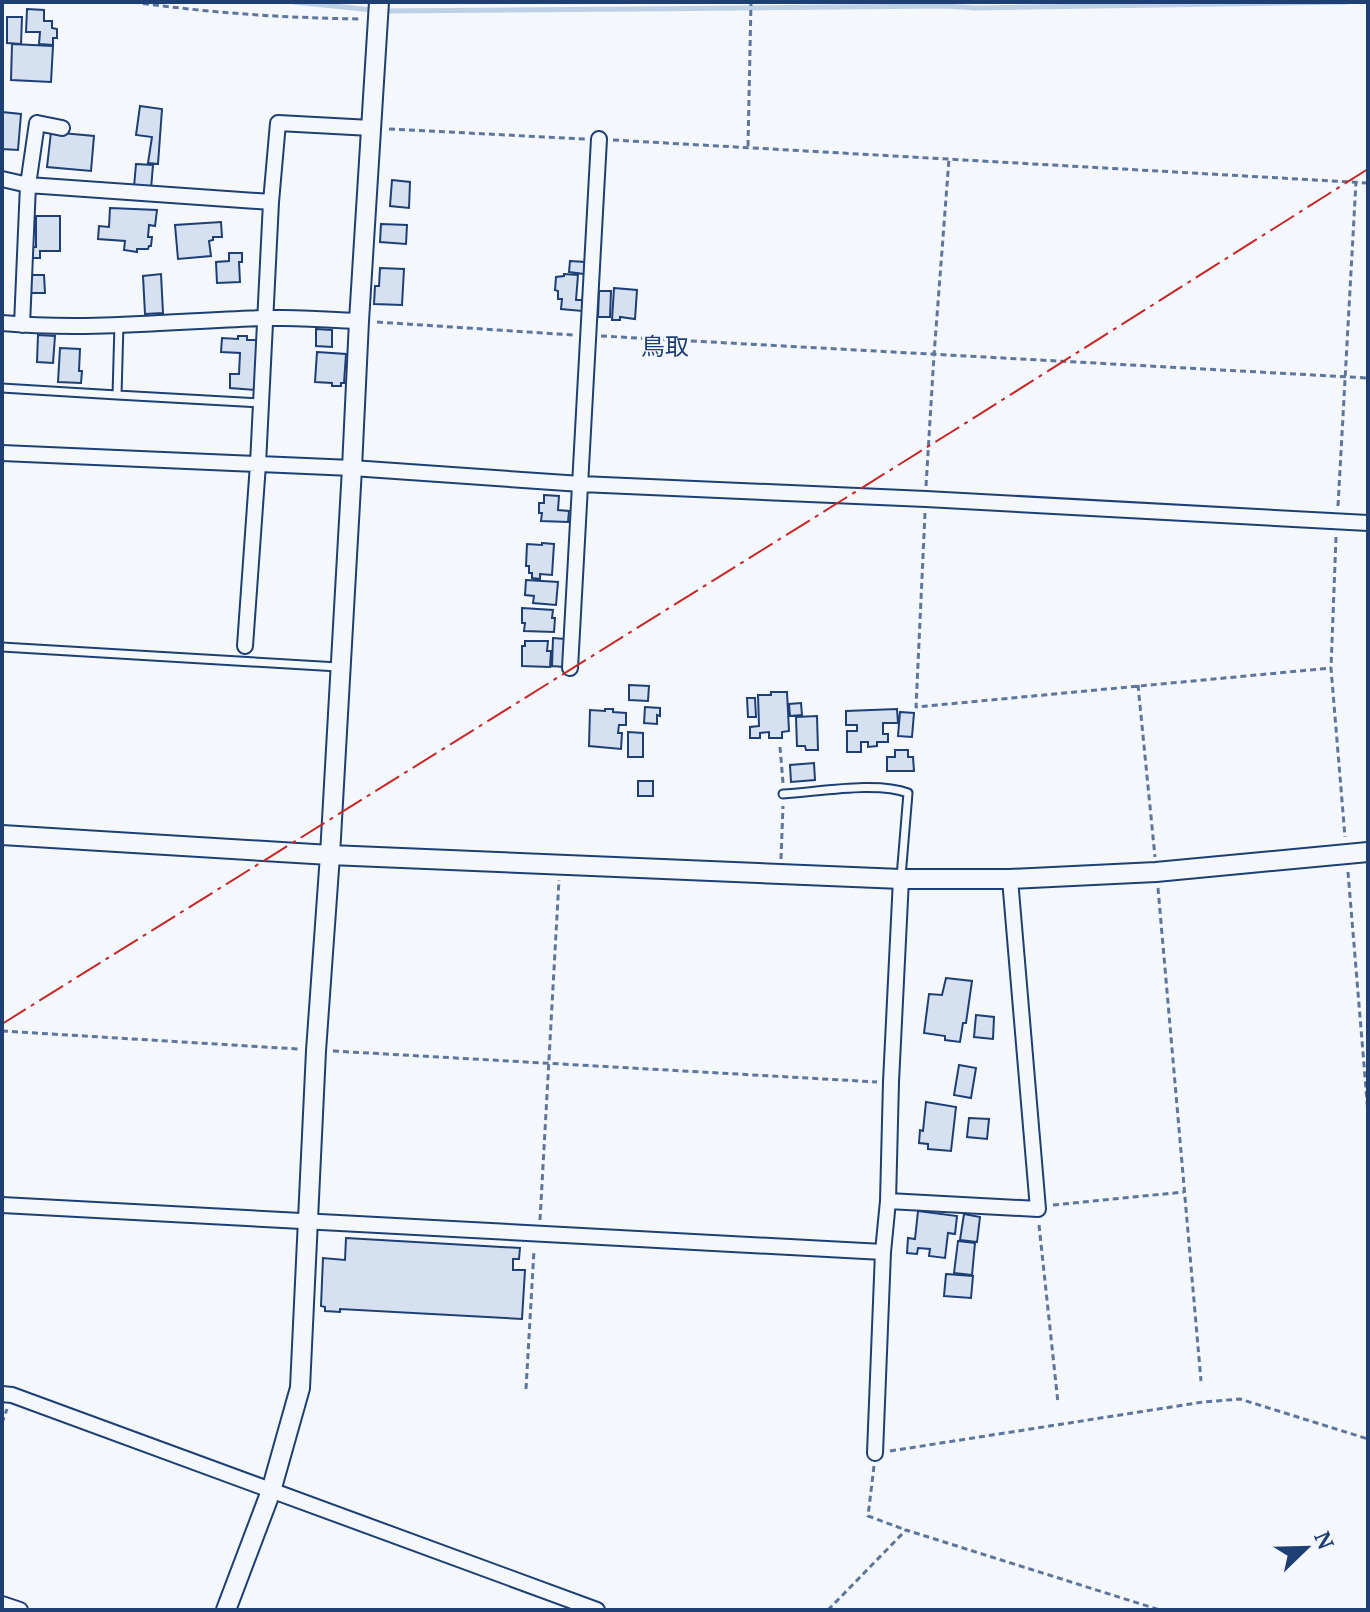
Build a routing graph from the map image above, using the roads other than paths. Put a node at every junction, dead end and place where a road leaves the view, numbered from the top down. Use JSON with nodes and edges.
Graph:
{"nodes":[{"id":1,"x":378,"y":11,"type":"edge"},
{"id":2,"x":62,"y":128,"type":"dead end"},
{"id":3,"x":371,"y":128,"type":"junction"},
{"id":4,"x":599,"y":139,"type":"road end"},
{"id":5,"x":2,"y":179,"type":"edge"},
{"id":6,"x":28,"y":185,"type":"junction"},
{"id":7,"x":271,"y":202,"type":"junction"},
{"id":8,"x":266,"y":318,"type":"junction"},
{"id":9,"x":359,"y":321,"type":"junction"},
{"id":10,"x":2,"y":323,"type":"edge"},
{"id":11,"x":119,"y":324,"type":"junction"},
{"id":12,"x":22,"y":325,"type":"junction"},
{"id":13,"x":2,"y":388,"type":"edge"},
{"id":14,"x":117,"y":395,"type":"junction"},
{"id":15,"x":261,"y":403,"type":"junction"},
{"id":16,"x":2,"y":453,"type":"edge"},
{"id":17,"x":258,"y":464,"type":"junction"},
{"id":18,"x":352,"y":468,"type":"junction"},
{"id":19,"x":581,"y":484,"type":"junction"},
{"id":20,"x":1368,"y":523,"type":"edge"},
{"id":21,"x":245,"y":646,"type":"dead end"},
{"id":22,"x":2,"y":647,"type":"edge"},
{"id":23,"x":340,"y":667,"type":"junction"},
{"id":24,"x":570,"y":668,"type":"dead end"},
{"id":25,"x":783,"y":794,"type":"road end"},
{"id":26,"x":2,"y":835,"type":"edge"},
{"id":27,"x":1368,"y":852,"type":"edge"},
{"id":28,"x":330,"y":855,"type":"junction"},
{"id":29,"x":901,"y":879,"type":"junction"},
{"id":30,"x":1010,"y":879,"type":"junction"},
{"id":31,"x":888,"y":1201,"type":"junction"},
{"id":32,"x":2,"y":1205,"type":"edge"},
{"id":33,"x":308,"y":1222,"type":"junction"},
{"id":34,"x":883,"y":1252,"type":"junction"},
{"id":35,"x":2,"y":1394,"type":"edge"},
{"id":36,"x":875,"y":1453,"type":"road end"},
{"id":37,"x":271,"y":1491,"type":"junction"},
{"id":38,"x":2,"y":1604,"type":"edge"},
{"id":39,"x":20,"y":1610,"type":"edge"},
{"id":40,"x":226,"y":1610,"type":"edge"},
{"id":41,"x":597,"y":1610,"type":"edge"}],
"edges":[{"from":1,"to":3,"type":"street"},
{"from":2,"to":6,"type":"street"},
{"from":3,"to":7,"type":"street"},
{"from":3,"to":9,"type":"street"},
{"from":4,"to":19,"type":"street"},
{"from":5,"to":6,"type":"street"},
{"from":6,"to":7,"type":"street"},
{"from":6,"to":12,"type":"street"},
{"from":7,"to":8,"type":"street"},
{"from":8,"to":9,"type":"street"},
{"from":8,"to":11,"type":"street"},
{"from":8,"to":15,"type":"street"},
{"from":9,"to":18,"type":"street"},
{"from":10,"to":12,"type":"street"},
{"from":11,"to":12,"type":"street"},
{"from":11,"to":14,"type":"lane"},
{"from":13,"to":14,"type":"lane"},
{"from":14,"to":15,"type":"lane"},
{"from":15,"to":17,"type":"street"},
{"from":16,"to":17,"type":"street"},
{"from":17,"to":18,"type":"street"},
{"from":17,"to":21,"type":"street"},
{"from":18,"to":19,"type":"street"},
{"from":18,"to":23,"type":"street"},
{"from":19,"to":20,"type":"street"},
{"from":19,"to":24,"type":"street"},
{"from":22,"to":23,"type":"lane"},
{"from":23,"to":28,"type":"street"},
{"from":25,"to":29,"type":"lane"},
{"from":26,"to":28,"type":"street"},
{"from":27,"to":30,"type":"street"},
{"from":28,"to":29,"type":"street"},
{"from":28,"to":33,"type":"street"},
{"from":29,"to":30,"type":"street"},
{"from":29,"to":31,"type":"street"},
{"from":30,"to":31,"type":"street"},
{"from":31,"to":34,"type":"street"},
{"from":32,"to":33,"type":"street"},
{"from":33,"to":34,"type":"street"},
{"from":33,"to":37,"type":"street"},
{"from":34,"to":36,"type":"street"},
{"from":35,"to":37,"type":"street"},
{"from":37,"to":40,"type":"street"},
{"from":37,"to":41,"type":"street"},
{"from":38,"to":39,"type":"street"}]}
